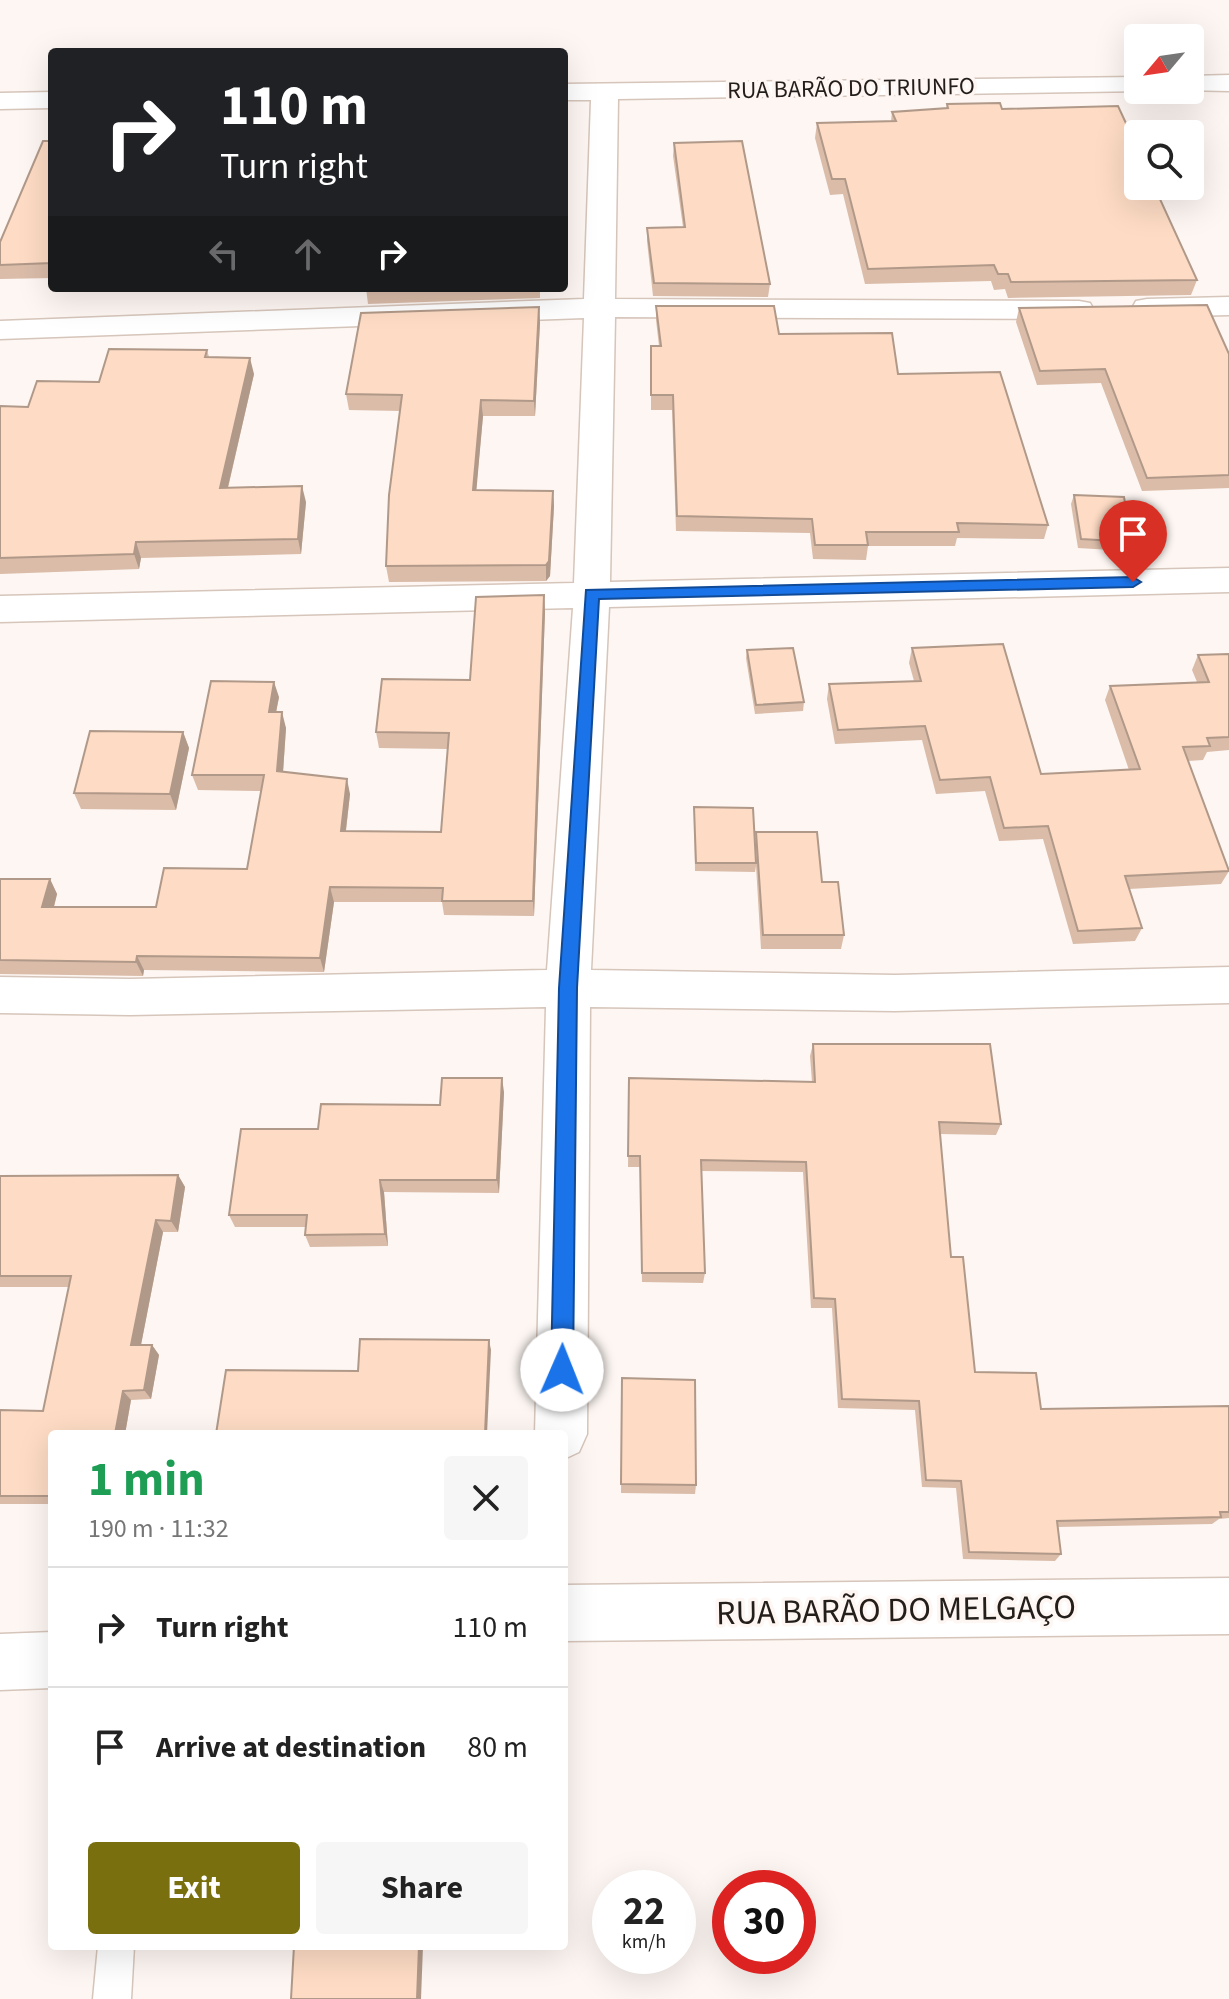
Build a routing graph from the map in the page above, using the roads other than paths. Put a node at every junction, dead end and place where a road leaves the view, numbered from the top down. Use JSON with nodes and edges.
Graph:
{"nodes":[{"id":1,"x":1229,"y":83,"type":"edge"},
{"id":2,"x":1204,"y":84,"type":"edge"},
{"id":3,"x":1124,"y":85,"type":"edge"},
{"id":4,"x":568,"y":92,"type":"edge"},
{"id":5,"x":605,"y":92,"type":"junction"},
{"id":6,"x":48,"y":100,"type":"edge"},
{"id":7,"x":7,"y":101,"type":"edge"},
{"id":8,"x":0,"y":132,"type":"edge"},
{"id":9,"x":1229,"y":306,"type":"edge"},
{"id":10,"x":598,"y":308,"type":"junction"},
{"id":11,"x":0,"y":330,"type":"edge"},
{"id":12,"x":1229,"y":580,"type":"edge"},
{"id":13,"x":592,"y":594,"type":"junction"},
{"id":14,"x":0,"y":609,"type":"edge"},
{"id":15,"x":1229,"y":985,"type":"edge"},
{"id":16,"x":568,"y":988,"type":"junction"},
{"id":17,"x":0,"y":995,"type":"edge"},
{"id":18,"x":561,"y":1430,"type":"edge"},
{"id":19,"x":1229,"y":1606,"type":"edge"},
{"id":20,"x":568,"y":1613,"type":"edge"},
{"id":21,"x":48,"y":1660,"type":"edge"},
{"id":22,"x":0,"y":1662,"type":"edge"},
{"id":23,"x":116,"y":1950,"type":"edge"},
{"id":24,"x":112,"y":1999,"type":"edge"}],
"edges":[{"from":1,"to":2,"type":"street"},
{"from":3,"to":5,"type":"street","name":"RUA BARÃO DO TRIUNFO"},
{"from":4,"to":5,"type":"street","name":"RUA BARÃO DO TRIUNFO"},
{"from":5,"to":10,"type":"street"},
{"from":6,"to":7,"type":"street"},
{"from":7,"to":8,"type":"street"},
{"from":9,"to":10,"type":"street"},
{"from":10,"to":11,"type":"street"},
{"from":10,"to":13,"type":"street"},
{"from":12,"to":13,"type":"street"},
{"from":13,"to":14,"type":"street"},
{"from":13,"to":16,"type":"street"},
{"from":15,"to":16,"type":"street"},
{"from":16,"to":17,"type":"street"},
{"from":16,"to":18,"type":"street"},
{"from":19,"to":20,"type":"street","name":"RUA BARÃO DO MELGAÇO"},
{"from":21,"to":22,"type":"street"},
{"from":23,"to":24,"type":"lane"}]}
